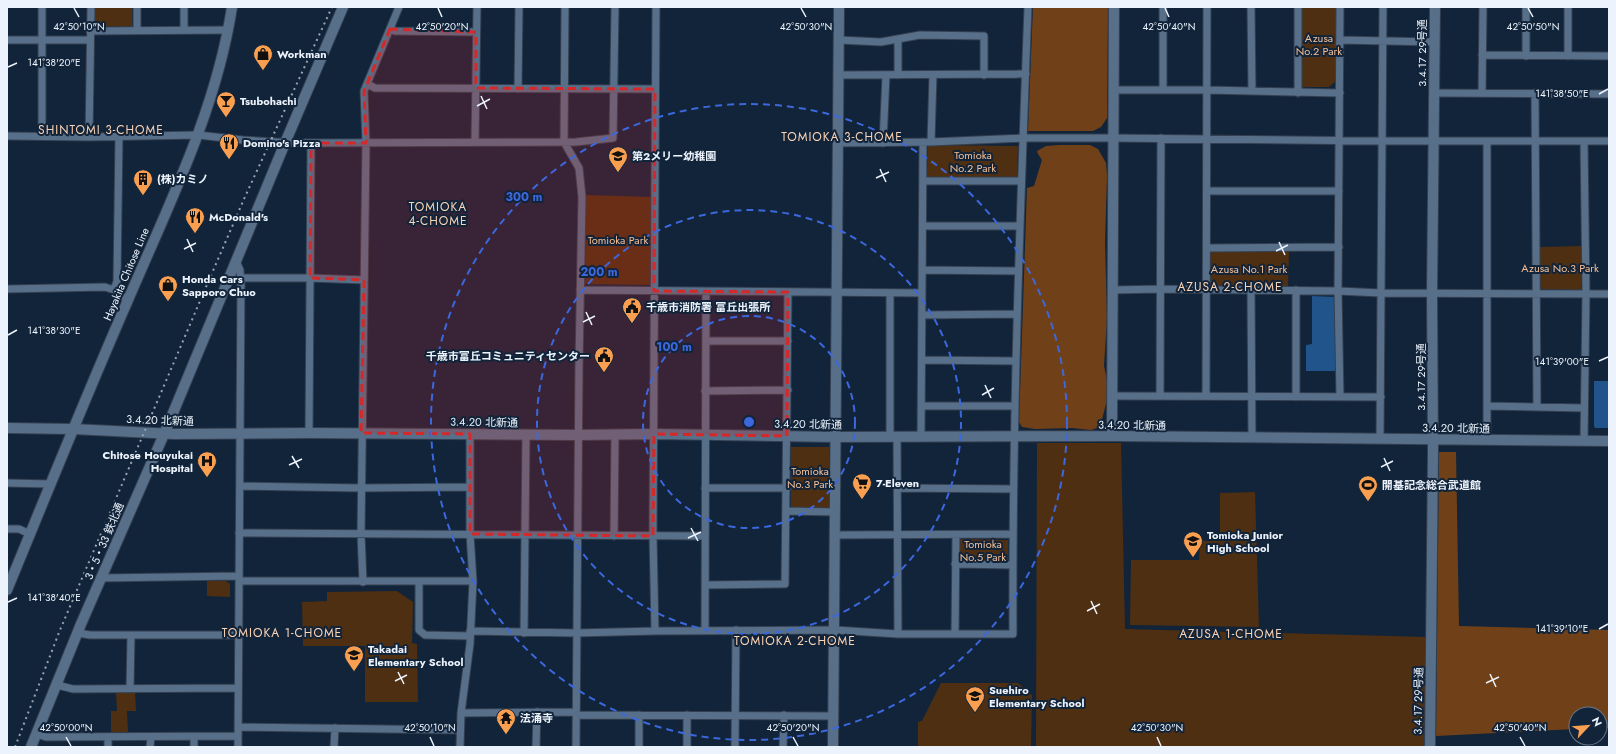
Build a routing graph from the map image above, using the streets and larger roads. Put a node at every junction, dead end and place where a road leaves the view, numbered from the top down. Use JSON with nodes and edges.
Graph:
{"nodes":[{"id":1,"x":42,"y":7,"type":"edge"},
{"id":2,"x":91,"y":7,"type":"edge"},
{"id":3,"x":137,"y":7,"type":"edge"},
{"id":4,"x":184,"y":7,"type":"edge"},
{"id":5,"x":232,"y":7,"type":"edge"},
{"id":6,"x":343,"y":7,"type":"edge"},
{"id":7,"x":399,"y":7,"type":"edge"},
{"id":8,"x":476,"y":7,"type":"edge"},
{"id":9,"x":519,"y":7,"type":"edge"},
{"id":10,"x":565,"y":7,"type":"edge"},
{"id":11,"x":615,"y":7,"type":"edge"},
{"id":12,"x":656,"y":7,"type":"edge"},
{"id":13,"x":839,"y":7,"type":"edge"},
{"id":14,"x":1028,"y":7,"type":"edge"},
{"id":15,"x":1114,"y":7,"type":"edge"},
{"id":16,"x":1163,"y":7,"type":"edge"},
{"id":17,"x":1207,"y":7,"type":"edge"},
{"id":18,"x":1251,"y":7,"type":"edge"},
{"id":19,"x":1298,"y":7,"type":"edge"},
{"id":20,"x":1340,"y":7,"type":"edge"},
{"id":21,"x":1383,"y":7,"type":"edge"},
{"id":22,"x":1435,"y":7,"type":"edge"},
{"id":23,"x":1483,"y":7,"type":"edge"},
{"id":24,"x":1526,"y":7,"type":"edge"},
{"id":25,"x":1568,"y":7,"type":"edge"},
{"id":26,"x":390,"y":29,"type":"junction"},
{"id":27,"x":137,"y":30,"type":"junction"},
{"id":28,"x":184,"y":30,"type":"junction"},
{"id":29,"x":228,"y":30,"type":"junction"},
{"id":30,"x":90,"y":31,"type":"junction"},
{"id":31,"x":476,"y":32,"type":"junction"},
{"id":32,"x":7,"y":40,"type":"edge"},
{"id":33,"x":42,"y":40,"type":"junction"},
{"id":34,"x":90,"y":40,"type":"junction"},
{"id":35,"x":839,"y":40,"type":"junction"},
{"id":36,"x":898,"y":40,"type":"junction"},
{"id":37,"x":1340,"y":40,"type":"junction"},
{"id":38,"x":1383,"y":41,"type":"junction"},
{"id":39,"x":1435,"y":42,"type":"junction"},
{"id":40,"x":1482,"y":55,"type":"junction"},
{"id":41,"x":1526,"y":56,"type":"junction"},
{"id":42,"x":1568,"y":56,"type":"junction"},
{"id":43,"x":1609,"y":56,"type":"edge"},
{"id":44,"x":984,"y":74,"type":"junction"},
{"id":45,"x":1026,"y":74,"type":"junction"},
{"id":46,"x":838,"y":75,"type":"junction"},
{"id":47,"x":886,"y":75,"type":"junction"},
{"id":48,"x":898,"y":75,"type":"junction"},
{"id":49,"x":933,"y":75,"type":"junction"},
{"id":50,"x":367,"y":84,"type":"junction"},
{"id":51,"x":476,"y":88,"type":"junction"},
{"id":52,"x":518,"y":89,"type":"junction"},
{"id":53,"x":656,"y":89,"type":"junction"},
{"id":54,"x":564,"y":90,"type":"junction"},
{"id":55,"x":614,"y":90,"type":"junction"},
{"id":56,"x":1113,"y":90,"type":"junction"},
{"id":57,"x":1163,"y":90,"type":"junction"},
{"id":58,"x":1208,"y":90,"type":"junction"},
{"id":59,"x":1252,"y":91,"type":"junction"},
{"id":60,"x":1298,"y":93,"type":"junction"},
{"id":61,"x":1340,"y":93,"type":"junction"},
{"id":62,"x":1434,"y":93,"type":"junction"},
{"id":63,"x":1482,"y":93,"type":"junction"},
{"id":64,"x":1535,"y":93,"type":"junction"},
{"id":65,"x":1609,"y":94,"type":"edge"},
{"id":66,"x":198,"y":135,"type":"junction"},
{"id":67,"x":7,"y":136,"type":"edge"},
{"id":68,"x":42,"y":136,"type":"junction"},
{"id":69,"x":119,"y":136,"type":"junction"},
{"id":70,"x":89,"y":137,"type":"junction"},
{"id":71,"x":1023,"y":138,"type":"junction"},
{"id":72,"x":1112,"y":138,"type":"junction"},
{"id":73,"x":1161,"y":138,"type":"junction"},
{"id":74,"x":1207,"y":138,"type":"junction"},
{"id":75,"x":1339,"y":140,"type":"junction"},
{"id":76,"x":1382,"y":141,"type":"junction"},
{"id":77,"x":1434,"y":141,"type":"junction"},
{"id":78,"x":1487,"y":141,"type":"junction"},
{"id":79,"x":1536,"y":141,"type":"junction"},
{"id":80,"x":1584,"y":141,"type":"junction"},
{"id":81,"x":1609,"y":141,"type":"edge"},
{"id":82,"x":475,"y":142,"type":"junction"},
{"id":83,"x":564,"y":142,"type":"junction"},
{"id":84,"x":883,"y":142,"type":"junction"},
{"id":85,"x":923,"y":142,"type":"junction"},
{"id":86,"x":931,"y":142,"type":"junction"},
{"id":87,"x":285,"y":143,"type":"junction"},
{"id":88,"x":311,"y":143,"type":"junction"},
{"id":89,"x":366,"y":143,"type":"junction"},
{"id":90,"x":838,"y":143,"type":"junction"},
{"id":91,"x":923,"y":181,"type":"junction"},
{"id":92,"x":1021,"y":181,"type":"junction"},
{"id":93,"x":1207,"y":190,"type":"junction"},
{"id":94,"x":1339,"y":191,"type":"junction"},
{"id":95,"x":923,"y":226,"type":"junction"},
{"id":96,"x":1020,"y":226,"type":"junction"},
{"id":97,"x":1339,"y":247,"type":"junction"},
{"id":98,"x":1207,"y":248,"type":"junction"},
{"id":99,"x":236,"y":261,"type":"junction"},
{"id":100,"x":922,"y":270,"type":"junction"},
{"id":101,"x":1018,"y":271,"type":"junction"},
{"id":102,"x":240,"y":278,"type":"junction"},
{"id":103,"x":310,"y":278,"type":"junction"},
{"id":104,"x":364,"y":280,"type":"junction"},
{"id":105,"x":7,"y":289,"type":"edge"},
{"id":106,"x":1161,"y":289,"type":"junction"},
{"id":107,"x":114,"y":290,"type":"junction"},
{"id":108,"x":580,"y":290,"type":"junction"},
{"id":109,"x":1112,"y":290,"type":"junction"},
{"id":110,"x":1207,"y":290,"type":"junction"},
{"id":111,"x":1296,"y":290,"type":"junction"},
{"id":112,"x":654,"y":291,"type":"junction"},
{"id":113,"x":1251,"y":291,"type":"junction"},
{"id":114,"x":1338,"y":291,"type":"junction"},
{"id":115,"x":706,"y":292,"type":"junction"},
{"id":116,"x":788,"y":292,"type":"junction"},
{"id":117,"x":836,"y":292,"type":"junction"},
{"id":118,"x":922,"y":293,"type":"junction"},
{"id":119,"x":1381,"y":293,"type":"junction"},
{"id":120,"x":1432,"y":293,"type":"junction"},
{"id":121,"x":1488,"y":293,"type":"junction"},
{"id":122,"x":890,"y":294,"type":"junction"},
{"id":123,"x":1536,"y":294,"type":"junction"},
{"id":124,"x":1586,"y":294,"type":"junction"},
{"id":125,"x":1609,"y":294,"type":"edge"},
{"id":126,"x":127,"y":300,"type":"junction"},
{"id":127,"x":1017,"y":314,"type":"junction"},
{"id":128,"x":922,"y":316,"type":"junction"},
{"id":129,"x":706,"y":341,"type":"junction"},
{"id":130,"x":788,"y":341,"type":"junction"},
{"id":131,"x":922,"y":360,"type":"junction"},
{"id":132,"x":1016,"y":361,"type":"junction"},
{"id":133,"x":788,"y":390,"type":"junction"},
{"id":134,"x":706,"y":391,"type":"junction"},
{"id":135,"x":1112,"y":396,"type":"junction"},
{"id":136,"x":1160,"y":396,"type":"junction"},
{"id":137,"x":1206,"y":396,"type":"junction"},
{"id":138,"x":1252,"y":396,"type":"junction"},
{"id":139,"x":1381,"y":396,"type":"junction"},
{"id":140,"x":1296,"y":397,"type":"junction"},
{"id":141,"x":1340,"y":397,"type":"junction"},
{"id":142,"x":922,"y":406,"type":"junction"},
{"id":143,"x":1015,"y":406,"type":"junction"},
{"id":144,"x":1487,"y":406,"type":"junction"},
{"id":145,"x":1537,"y":407,"type":"junction"},
{"id":146,"x":1584,"y":408,"type":"junction"},
{"id":147,"x":7,"y":428,"type":"edge"},
{"id":148,"x":73,"y":429,"type":"junction"},
{"id":149,"x":309,"y":432,"type":"junction"},
{"id":150,"x":240,"y":433,"type":"junction"},
{"id":151,"x":361,"y":433,"type":"junction"},
{"id":152,"x":164,"y":434,"type":"junction"},
{"id":153,"x":470,"y":434,"type":"junction"},
{"id":154,"x":654,"y":434,"type":"junction"},
{"id":155,"x":706,"y":434,"type":"junction"},
{"id":156,"x":526,"y":435,"type":"junction"},
{"id":157,"x":578,"y":435,"type":"junction"},
{"id":158,"x":615,"y":435,"type":"junction"},
{"id":159,"x":787,"y":436,"type":"junction"},
{"id":160,"x":893,"y":436,"type":"junction"},
{"id":161,"x":921,"y":436,"type":"junction"},
{"id":162,"x":1015,"y":436,"type":"junction"},
{"id":163,"x":1112,"y":436,"type":"junction"},
{"id":164,"x":835,"y":437,"type":"junction"},
{"id":165,"x":1252,"y":438,"type":"junction"},
{"id":166,"x":1380,"y":439,"type":"junction"},
{"id":167,"x":1433,"y":439,"type":"junction"},
{"id":168,"x":1487,"y":440,"type":"junction"},
{"id":169,"x":1584,"y":441,"type":"junction"},
{"id":170,"x":1609,"y":441,"type":"edge"},
{"id":171,"x":7,"y":483,"type":"edge"},
{"id":172,"x":51,"y":484,"type":"junction"},
{"id":173,"x":240,"y":486,"type":"junction"},
{"id":174,"x":470,"y":487,"type":"junction"},
{"id":175,"x":361,"y":488,"type":"junction"},
{"id":176,"x":705,"y":488,"type":"junction"},
{"id":177,"x":787,"y":488,"type":"junction"},
{"id":178,"x":898,"y":488,"type":"junction"},
{"id":179,"x":1013,"y":489,"type":"junction"},
{"id":180,"x":786,"y":511,"type":"junction"},
{"id":181,"x":835,"y":512,"type":"junction"},
{"id":182,"x":7,"y":529,"type":"edge"},
{"id":183,"x":240,"y":533,"type":"junction"},
{"id":184,"x":30,"y":534,"type":"junction"},
{"id":185,"x":361,"y":534,"type":"junction"},
{"id":186,"x":470,"y":534,"type":"junction"},
{"id":187,"x":956,"y":534,"type":"junction"},
{"id":188,"x":1013,"y":534,"type":"junction"},
{"id":189,"x":525,"y":535,"type":"junction"},
{"id":190,"x":835,"y":535,"type":"junction"},
{"id":191,"x":898,"y":535,"type":"junction"},
{"id":192,"x":577,"y":536,"type":"junction"},
{"id":193,"x":614,"y":536,"type":"junction"},
{"id":194,"x":653,"y":536,"type":"junction"},
{"id":195,"x":705,"y":536,"type":"junction"},
{"id":196,"x":955,"y":564,"type":"junction"},
{"id":197,"x":1012,"y":565,"type":"junction"},
{"id":198,"x":10,"y":576,"type":"edge"},
{"id":199,"x":101,"y":578,"type":"junction"},
{"id":200,"x":239,"y":578,"type":"junction"},
{"id":201,"x":473,"y":581,"type":"junction"},
{"id":202,"x":363,"y":582,"type":"junction"},
{"id":203,"x":419,"y":582,"type":"junction"},
{"id":204,"x":705,"y":586,"type":"junction"},
{"id":205,"x":7,"y":590,"type":"edge"},
{"id":206,"x":705,"y":630,"type":"junction"},
{"id":207,"x":736,"y":630,"type":"junction"},
{"id":208,"x":835,"y":630,"type":"junction"},
{"id":209,"x":655,"y":631,"type":"junction"},
{"id":210,"x":524,"y":632,"type":"junction"},
{"id":211,"x":78,"y":633,"type":"junction"},
{"id":212,"x":470,"y":633,"type":"junction"},
{"id":213,"x":576,"y":633,"type":"junction"},
{"id":214,"x":898,"y":634,"type":"junction"},
{"id":215,"x":955,"y":634,"type":"junction"},
{"id":216,"x":131,"y":635,"type":"junction"},
{"id":217,"x":239,"y":635,"type":"junction"},
{"id":218,"x":57,"y":685,"type":"junction"},
{"id":219,"x":130,"y":688,"type":"junction"},
{"id":220,"x":238,"y":688,"type":"junction"},
{"id":221,"x":536,"y":712,"type":"junction"},
{"id":222,"x":461,"y":713,"type":"junction"},
{"id":223,"x":576,"y":713,"type":"junction"},
{"id":224,"x":639,"y":715,"type":"junction"},
{"id":225,"x":687,"y":715,"type":"junction"},
{"id":226,"x":735,"y":715,"type":"junction"},
{"id":227,"x":784,"y":716,"type":"junction"},
{"id":228,"x":834,"y":716,"type":"junction"},
{"id":229,"x":238,"y":727,"type":"junction"},
{"id":230,"x":334,"y":728,"type":"junction"},
{"id":231,"x":460,"y":730,"type":"junction"},
{"id":232,"x":36,"y":734,"type":"junction"},
{"id":233,"x":238,"y":736,"type":"junction"},
{"id":234,"x":108,"y":737,"type":"junction"},
{"id":235,"x":150,"y":737,"type":"junction"},
{"id":236,"x":194,"y":737,"type":"junction"},
{"id":237,"x":31,"y":747,"type":"edge"},
{"id":238,"x":108,"y":747,"type":"edge"},
{"id":239,"x":150,"y":747,"type":"edge"},
{"id":240,"x":194,"y":747,"type":"edge"},
{"id":241,"x":238,"y":747,"type":"edge"},
{"id":242,"x":334,"y":747,"type":"edge"},
{"id":243,"x":460,"y":747,"type":"edge"},
{"id":244,"x":536,"y":747,"type":"edge"},
{"id":245,"x":576,"y":747,"type":"edge"},
{"id":246,"x":638,"y":747,"type":"edge"},
{"id":247,"x":687,"y":747,"type":"edge"},
{"id":248,"x":735,"y":747,"type":"edge"},
{"id":249,"x":783,"y":747,"type":"edge"},
{"id":250,"x":834,"y":747,"type":"edge"},
{"id":251,"x":1430,"y":747,"type":"edge"}],
"edges":[{"from":1,"to":33,"type":"street"},
{"from":2,"to":30,"type":"street"},
{"from":3,"to":27,"type":"street"},
{"from":4,"to":28,"type":"street"},
{"from":5,"to":29,"type":"street","name":"Hayakita Chitose Line"},
{"from":6,"to":87,"type":"street","name":"3・5・33 鉄北通"},
{"from":7,"to":26,"type":"street"},
{"from":8,"to":31,"type":"street"},
{"from":9,"to":52,"type":"street"},
{"from":10,"to":54,"type":"street"},
{"from":11,"to":55,"type":"street"},
{"from":12,"to":53,"type":"street"},
{"from":13,"to":35,"type":"street"},
{"from":14,"to":45,"type":"street"},
{"from":15,"to":56,"type":"street"},
{"from":16,"to":57,"type":"street"},
{"from":17,"to":58,"type":"street"},
{"from":18,"to":59,"type":"street"},
{"from":19,"to":60,"type":"street"},
{"from":20,"to":37,"type":"street"},
{"from":21,"to":38,"type":"street"},
{"from":22,"to":39,"type":"street","name":"3.4.17 29号通"},
{"from":23,"to":40,"type":"street"},
{"from":24,"to":41,"type":"street"},
{"from":25,"to":42,"type":"street"},
{"from":26,"to":31,"type":"street"},
{"from":26,"to":50,"type":"street"},
{"from":27,"to":28,"type":"street"},
{"from":27,"to":30,"type":"street"},
{"from":28,"to":29,"type":"street"},
{"from":29,"to":66,"type":"street","name":"Hayakita Chitose Line"},
{"from":30,"to":34,"type":"street"},
{"from":31,"to":51,"type":"street"},
{"from":32,"to":33,"type":"street"},
{"from":33,"to":34,"type":"street"},
{"from":33,"to":68,"type":"street"},
{"from":34,"to":70,"type":"street"},
{"from":35,"to":36,"type":"street"},
{"from":35,"to":46,"type":"street"},
{"from":36,"to":44,"type":"street"},
{"from":36,"to":48,"type":"street"},
{"from":37,"to":38,"type":"street"},
{"from":37,"to":61,"type":"street"},
{"from":38,"to":39,"type":"street"},
{"from":38,"to":76,"type":"street"},
{"from":39,"to":62,"type":"street","name":"3.4.17 29号通"},
{"from":40,"to":41,"type":"street"},
{"from":40,"to":63,"type":"street"},
{"from":41,"to":42,"type":"street"},
{"from":42,"to":43,"type":"street"},
{"from":44,"to":45,"type":"street"},
{"from":44,"to":49,"type":"street"},
{"from":45,"to":71,"type":"street"},
{"from":46,"to":47,"type":"street"},
{"from":46,"to":90,"type":"street"},
{"from":47,"to":48,"type":"street"},
{"from":47,"to":84,"type":"street"},
{"from":48,"to":49,"type":"street"},
{"from":49,"to":86,"type":"street"},
{"from":50,"to":51,"type":"street"},
{"from":50,"to":89,"type":"street"},
{"from":51,"to":52,"type":"street"},
{"from":51,"to":82,"type":"street"},
{"from":52,"to":54,"type":"street"},
{"from":53,"to":55,"type":"street"},
{"from":53,"to":112,"type":"street"},
{"from":54,"to":55,"type":"street"},
{"from":54,"to":83,"type":"street"},
{"from":55,"to":83,"type":"street"},
{"from":56,"to":57,"type":"street"},
{"from":56,"to":72,"type":"street"},
{"from":57,"to":58,"type":"street"},
{"from":58,"to":59,"type":"street"},
{"from":58,"to":74,"type":"street"},
{"from":59,"to":60,"type":"street"},
{"from":60,"to":61,"type":"street"},
{"from":61,"to":75,"type":"street"},
{"from":62,"to":63,"type":"street"},
{"from":62,"to":77,"type":"street","name":"3.4.17 29号通"},
{"from":63,"to":64,"type":"street"},
{"from":64,"to":65,"type":"street"},
{"from":64,"to":79,"type":"street"},
{"from":66,"to":69,"type":"street"},
{"from":66,"to":87,"type":"street"},
{"from":66,"to":126,"type":"street","name":"Hayakita Chitose Line"},
{"from":67,"to":68,"type":"street"},
{"from":68,"to":70,"type":"street"},
{"from":69,"to":70,"type":"street"},
{"from":69,"to":107,"type":"street"},
{"from":71,"to":72,"type":"street"},
{"from":71,"to":86,"type":"street"},
{"from":71,"to":92,"type":"street"},
{"from":72,"to":73,"type":"street"},
{"from":72,"to":109,"type":"street"},
{"from":73,"to":74,"type":"street"},
{"from":73,"to":106,"type":"street"},
{"from":74,"to":75,"type":"street"},
{"from":74,"to":93,"type":"street"},
{"from":75,"to":76,"type":"street"},
{"from":75,"to":94,"type":"street"},
{"from":76,"to":77,"type":"street"},
{"from":76,"to":119,"type":"street"},
{"from":77,"to":78,"type":"street"},
{"from":77,"to":120,"type":"street","name":"3.4.17 29号通"},
{"from":78,"to":79,"type":"street"},
{"from":78,"to":121,"type":"street"},
{"from":79,"to":80,"type":"street"},
{"from":79,"to":123,"type":"street"},
{"from":80,"to":81,"type":"street"},
{"from":80,"to":124,"type":"street"},
{"from":82,"to":83,"type":"street"},
{"from":82,"to":89,"type":"street"},
{"from":83,"to":108,"type":"street"},
{"from":84,"to":85,"type":"street"},
{"from":84,"to":90,"type":"street"},
{"from":85,"to":86,"type":"street"},
{"from":85,"to":91,"type":"street"},
{"from":87,"to":88,"type":"street"},
{"from":87,"to":99,"type":"street","name":"3・5・33 鉄北通"},
{"from":88,"to":89,"type":"street"},
{"from":88,"to":103,"type":"street"},
{"from":89,"to":104,"type":"street"},
{"from":90,"to":117,"type":"street"},
{"from":91,"to":92,"type":"street"},
{"from":91,"to":95,"type":"street"},
{"from":92,"to":96,"type":"street"},
{"from":93,"to":94,"type":"street"},
{"from":93,"to":98,"type":"street"},
{"from":94,"to":97,"type":"street"},
{"from":95,"to":96,"type":"street"},
{"from":95,"to":100,"type":"street"},
{"from":96,"to":101,"type":"street"},
{"from":97,"to":98,"type":"street"},
{"from":97,"to":114,"type":"street"},
{"from":98,"to":110,"type":"street"},
{"from":99,"to":102,"type":"street"},
{"from":99,"to":152,"type":"street","name":"3・5・33 鉄北通"},
{"from":100,"to":101,"type":"street"},
{"from":100,"to":118,"type":"street"},
{"from":101,"to":127,"type":"street"},
{"from":102,"to":103,"type":"street"},
{"from":102,"to":150,"type":"street"},
{"from":103,"to":104,"type":"street"},
{"from":103,"to":149,"type":"street"},
{"from":104,"to":151,"type":"street"},
{"from":105,"to":107,"type":"street"},
{"from":106,"to":109,"type":"street"},
{"from":106,"to":110,"type":"street"},
{"from":106,"to":136,"type":"street"},
{"from":107,"to":126,"type":"street"},
{"from":108,"to":112,"type":"street"},
{"from":108,"to":157,"type":"street"},
{"from":109,"to":135,"type":"street"},
{"from":110,"to":113,"type":"street"},
{"from":110,"to":137,"type":"street"},
{"from":111,"to":113,"type":"street"},
{"from":111,"to":114,"type":"street"},
{"from":111,"to":140,"type":"street"},
{"from":112,"to":115,"type":"street"},
{"from":112,"to":154,"type":"street"},
{"from":113,"to":138,"type":"street"},
{"from":114,"to":119,"type":"street"},
{"from":114,"to":141,"type":"street"},
{"from":115,"to":116,"type":"street"},
{"from":115,"to":129,"type":"street"},
{"from":116,"to":117,"type":"street"},
{"from":116,"to":130,"type":"street"},
{"from":117,"to":122,"type":"street"},
{"from":117,"to":164,"type":"street"},
{"from":118,"to":122,"type":"street"},
{"from":118,"to":128,"type":"street"},
{"from":119,"to":120,"type":"street"},
{"from":119,"to":139,"type":"street"},
{"from":120,"to":121,"type":"street"},
{"from":120,"to":167,"type":"street","name":"3.4.17 29号通"},
{"from":121,"to":123,"type":"street"},
{"from":121,"to":144,"type":"street"},
{"from":122,"to":160,"type":"street"},
{"from":123,"to":124,"type":"street"},
{"from":123,"to":145,"type":"street"},
{"from":124,"to":125,"type":"street"},
{"from":124,"to":146,"type":"street"},
{"from":126,"to":148,"type":"street","name":"Hayakita Chitose Line"},
{"from":127,"to":128,"type":"street"},
{"from":127,"to":132,"type":"street"},
{"from":128,"to":131,"type":"street"},
{"from":129,"to":130,"type":"street"},
{"from":129,"to":134,"type":"street"},
{"from":130,"to":133,"type":"street"},
{"from":131,"to":132,"type":"street"},
{"from":131,"to":142,"type":"street"},
{"from":132,"to":143,"type":"street"},
{"from":133,"to":134,"type":"street"},
{"from":133,"to":159,"type":"street"},
{"from":134,"to":155,"type":"street"},
{"from":135,"to":136,"type":"street"},
{"from":135,"to":163,"type":"street"},
{"from":136,"to":137,"type":"street"},
{"from":137,"to":138,"type":"street"},
{"from":138,"to":140,"type":"street"},
{"from":138,"to":165,"type":"street"},
{"from":139,"to":141,"type":"street"},
{"from":139,"to":166,"type":"street"},
{"from":140,"to":141,"type":"street"},
{"from":142,"to":143,"type":"street"},
{"from":142,"to":161,"type":"street"},
{"from":143,"to":162,"type":"street"},
{"from":144,"to":145,"type":"street"},
{"from":144,"to":168,"type":"street"},
{"from":145,"to":146,"type":"street"},
{"from":146,"to":169,"type":"street"},
{"from":147,"to":148,"type":"street","name":"3.4.20 北新通"},
{"from":148,"to":152,"type":"street","name":"3.4.20 北新通"},
{"from":148,"to":172,"type":"street","name":"Hayakita Chitose Line"},
{"from":149,"to":150,"type":"street","name":"3.4.20 北新通"},
{"from":149,"to":151,"type":"street","name":"3.4.20 北新通"},
{"from":150,"to":152,"type":"street","name":"3.4.20 北新通"},
{"from":150,"to":173,"type":"street"},
{"from":151,"to":153,"type":"street","name":"3.4.20 北新通"},
{"from":151,"to":175,"type":"street"},
{"from":152,"to":199,"type":"street","name":"3・5・33 鉄北通"},
{"from":153,"to":156,"type":"street","name":"3.4.20 北新通"},
{"from":153,"to":174,"type":"street"},
{"from":154,"to":155,"type":"street","name":"3.4.20 北新通"},
{"from":154,"to":158,"type":"street","name":"3.4.20 北新通"},
{"from":154,"to":194,"type":"street"},
{"from":155,"to":159,"type":"street","name":"3.4.20 北新通"},
{"from":155,"to":176,"type":"street"},
{"from":156,"to":157,"type":"street","name":"3.4.20 北新通"},
{"from":156,"to":189,"type":"street"},
{"from":157,"to":158,"type":"street","name":"3.4.20 北新通"},
{"from":157,"to":192,"type":"street"},
{"from":158,"to":193,"type":"street"},
{"from":159,"to":164,"type":"street","name":"3.4.20 北新通"},
{"from":159,"to":177,"type":"street"},
{"from":160,"to":161,"type":"street","name":"3.4.20 北新通"},
{"from":160,"to":164,"type":"street","name":"3.4.20 北新通"},
{"from":160,"to":178,"type":"street"},
{"from":161,"to":162,"type":"street","name":"3.4.20 北新通"},
{"from":162,"to":163,"type":"street","name":"3.4.20 北新通"},
{"from":162,"to":179,"type":"street"},
{"from":163,"to":165,"type":"street","name":"3.4.20 北新通"},
{"from":164,"to":181,"type":"street"},
{"from":165,"to":166,"type":"street","name":"3.4.20 北新通"},
{"from":166,"to":167,"type":"street","name":"3.4.20 北新通"},
{"from":167,"to":168,"type":"street","name":"3.4.20 北新通"},
{"from":167,"to":251,"type":"street","name":"3.4.17 29号通"},
{"from":168,"to":169,"type":"street","name":"3.4.20 北新通"},
{"from":169,"to":170,"type":"street","name":"3.4.20 北新通"},
{"from":171,"to":172,"type":"street"},
{"from":172,"to":184,"type":"street","name":"Hayakita Chitose Line"},
{"from":173,"to":175,"type":"street"},
{"from":173,"to":183,"type":"street"},
{"from":174,"to":175,"type":"street"},
{"from":174,"to":186,"type":"street"},
{"from":175,"to":185,"type":"street"},
{"from":176,"to":177,"type":"street"},
{"from":176,"to":195,"type":"street"},
{"from":177,"to":180,"type":"street"},
{"from":178,"to":179,"type":"street"},
{"from":178,"to":191,"type":"street"},
{"from":179,"to":188,"type":"street"},
{"from":180,"to":181,"type":"street"},
{"from":180,"to":204,"type":"street"},
{"from":181,"to":190,"type":"street"},
{"from":182,"to":184,"type":"street"},
{"from":183,"to":185,"type":"street"},
{"from":183,"to":200,"type":"street"},
{"from":184,"to":198,"type":"street","name":"Hayakita Chitose Line"},
{"from":185,"to":186,"type":"street"},
{"from":185,"to":202,"type":"street"},
{"from":186,"to":189,"type":"street"},
{"from":186,"to":201,"type":"street"},
{"from":187,"to":188,"type":"street"},
{"from":187,"to":191,"type":"street"},
{"from":187,"to":196,"type":"street"},
{"from":188,"to":197,"type":"street"},
{"from":189,"to":192,"type":"street"},
{"from":189,"to":210,"type":"street"},
{"from":190,"to":191,"type":"street"},
{"from":190,"to":208,"type":"street"},
{"from":191,"to":214,"type":"street"},
{"from":192,"to":193,"type":"street"},
{"from":192,"to":213,"type":"street"},
{"from":193,"to":194,"type":"street"},
{"from":194,"to":195,"type":"street"},
{"from":194,"to":209,"type":"street"},
{"from":195,"to":204,"type":"street"},
{"from":196,"to":197,"type":"street"},
{"from":196,"to":215,"type":"street"},
{"from":197,"to":215,"type":"street"},
{"from":198,"to":205,"type":"street","name":"Hayakita Chitose Line"},
{"from":199,"to":200,"type":"street"},
{"from":199,"to":211,"type":"street","name":"3・5・33 鉄北通"},
{"from":200,"to":202,"type":"street"},
{"from":200,"to":217,"type":"street"},
{"from":201,"to":203,"type":"street"},
{"from":201,"to":212,"type":"street"},
{"from":202,"to":203,"type":"street"},
{"from":203,"to":212,"type":"street"},
{"from":204,"to":206,"type":"street"},
{"from":206,"to":207,"type":"street"},
{"from":206,"to":209,"type":"street"},
{"from":207,"to":208,"type":"street"},
{"from":207,"to":226,"type":"street"},
{"from":208,"to":214,"type":"street"},
{"from":208,"to":228,"type":"street"},
{"from":209,"to":213,"type":"street"},
{"from":210,"to":212,"type":"street"},
{"from":210,"to":213,"type":"street"},
{"from":211,"to":216,"type":"street"},
{"from":211,"to":218,"type":"street","name":"3・5・33 鉄北通"},
{"from":212,"to":222,"type":"street"},
{"from":213,"to":223,"type":"street"},
{"from":214,"to":215,"type":"street"},
{"from":216,"to":217,"type":"street"},
{"from":216,"to":219,"type":"street"},
{"from":217,"to":220,"type":"street"},
{"from":218,"to":219,"type":"street"},
{"from":218,"to":232,"type":"street","name":"3・5・33 鉄北通"},
{"from":219,"to":220,"type":"street"},
{"from":220,"to":229,"type":"street"},
{"from":221,"to":222,"type":"street"},
{"from":221,"to":223,"type":"street"},
{"from":221,"to":244,"type":"street"},
{"from":222,"to":231,"type":"street"},
{"from":223,"to":224,"type":"street"},
{"from":223,"to":245,"type":"street"},
{"from":224,"to":225,"type":"street"},
{"from":224,"to":246,"type":"street"},
{"from":225,"to":226,"type":"street"},
{"from":225,"to":247,"type":"street"},
{"from":226,"to":227,"type":"street"},
{"from":226,"to":248,"type":"street"},
{"from":227,"to":228,"type":"street"},
{"from":227,"to":249,"type":"street"},
{"from":228,"to":250,"type":"street"},
{"from":229,"to":230,"type":"street"},
{"from":229,"to":233,"type":"street"},
{"from":230,"to":231,"type":"street"},
{"from":230,"to":242,"type":"street"},
{"from":231,"to":243,"type":"street"},
{"from":232,"to":234,"type":"street"},
{"from":232,"to":237,"type":"street","name":"3・5・33 鉄北通"},
{"from":233,"to":236,"type":"street"},
{"from":233,"to":241,"type":"street"},
{"from":234,"to":235,"type":"street"},
{"from":234,"to":238,"type":"street"},
{"from":235,"to":236,"type":"street"},
{"from":235,"to":239,"type":"street"},
{"from":236,"to":240,"type":"street"}]}
